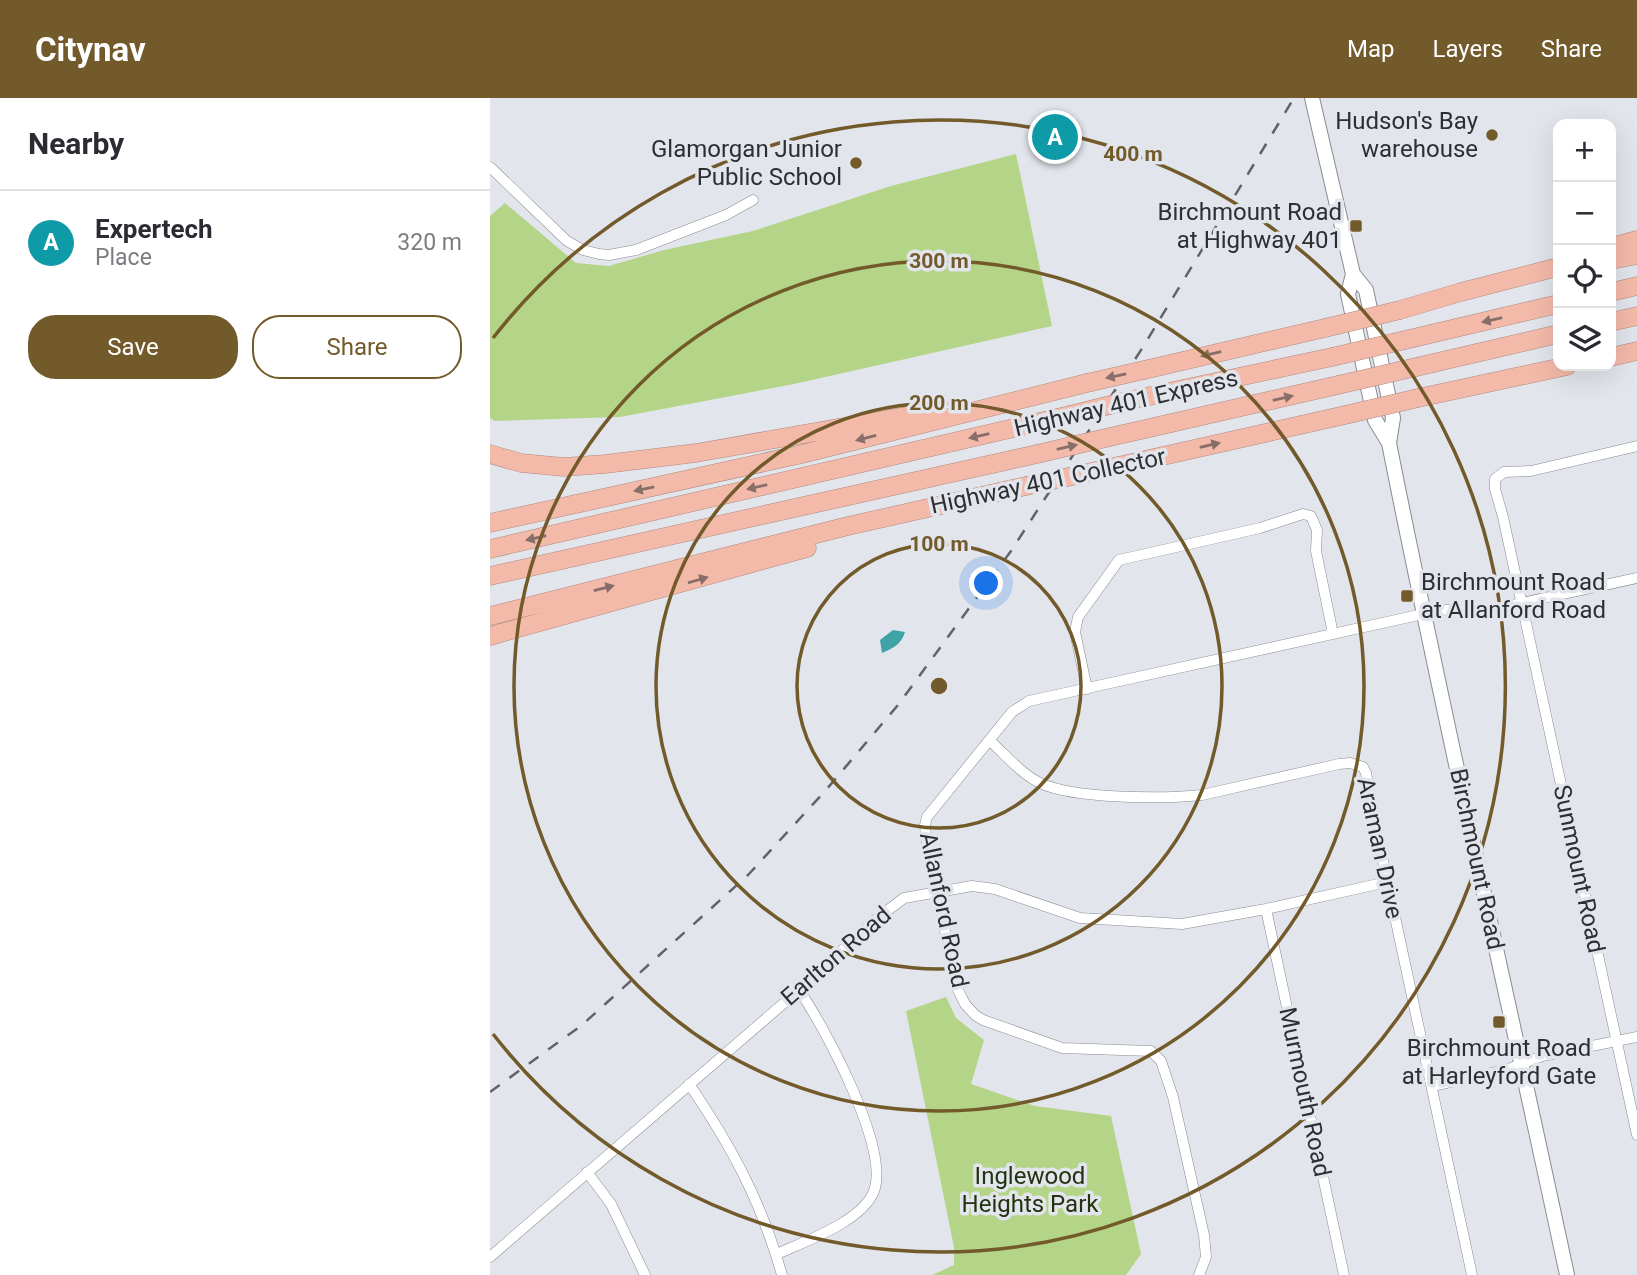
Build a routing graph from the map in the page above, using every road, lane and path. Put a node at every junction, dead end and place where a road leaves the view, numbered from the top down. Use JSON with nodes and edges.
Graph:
{"nodes":[{"id":1,"x":1312,"y":98,"type":"edge"},
{"id":2,"x":490,"y":167,"type":"edge"},
{"id":3,"x":754,"y":200,"type":"dead end"},
{"id":4,"x":1637,"y":240,"type":"edge"},
{"id":5,"x":1616,"y":246,"type":"edge"},
{"id":6,"x":1637,"y":247,"type":"edge"},
{"id":7,"x":1616,"y":253,"type":"edge"},
{"id":8,"x":1637,"y":255,"type":"edge"},
{"id":9,"x":1616,"y":259,"type":"edge"},
{"id":10,"x":1553,"y":268,"type":"edge"},
{"id":11,"x":1637,"y":286,"type":"edge"},
{"id":12,"x":1616,"y":291,"type":"edge"},
{"id":13,"x":1553,"y":305,"type":"edge"},
{"id":14,"x":1637,"y":316,"type":"edge"},
{"id":15,"x":1616,"y":321,"type":"edge"},
{"id":16,"x":1553,"y":335,"type":"edge"},
{"id":17,"x":1637,"y":351,"type":"edge"},
{"id":18,"x":1616,"y":356,"type":"edge"},
{"id":19,"x":1553,"y":369,"type":"edge"},
{"id":20,"x":1081,"y":384,"type":"junction"},
{"id":21,"x":1637,"y":446,"type":"edge"},
{"id":22,"x":490,"y":454,"type":"edge"},
{"id":23,"x":917,"y":510,"type":"junction"},
{"id":24,"x":490,"y":523,"type":"edge"},
{"id":25,"x":490,"y":549,"type":"edge"},
{"id":26,"x":490,"y":576,"type":"edge"},
{"id":27,"x":1637,"y":578,"type":"edge"},
{"id":28,"x":1522,"y":603,"type":"junction"},
{"id":29,"x":1423,"y":614,"type":"junction"},
{"id":30,"x":490,"y":616,"type":"edge"},
{"id":31,"x":1333,"y":634,"type":"junction"},
{"id":32,"x":490,"y":636,"type":"edge"},
{"id":33,"x":1087,"y":689,"type":"junction"},
{"id":34,"x":990,"y":741,"type":"junction"},
{"id":35,"x":1387,"y":882,"type":"junction"},
{"id":36,"x":937,"y":892,"type":"junction"},
{"id":37,"x":1266,"y":909,"type":"junction"},
{"id":38,"x":799,"y":990,"type":"junction"},
{"id":39,"x":1637,"y":1037,"type":"edge"},
{"id":40,"x":1616,"y":1041,"type":"junction"},
{"id":41,"x":1521,"y":1064,"type":"junction"},
{"id":42,"x":689,"y":1084,"type":"junction"},
{"id":43,"x":1432,"y":1086,"type":"junction"},
{"id":44,"x":1637,"y":1135,"type":"edge"},
{"id":45,"x":587,"y":1172,"type":"junction"},
{"id":46,"x":777,"y":1254,"type":"junction"},
{"id":47,"x":490,"y":1257,"type":"edge"},
{"id":48,"x":645,"y":1275,"type":"edge"},
{"id":49,"x":782,"y":1275,"type":"edge"},
{"id":50,"x":1199,"y":1275,"type":"edge"},
{"id":51,"x":1344,"y":1275,"type":"edge"},
{"id":52,"x":1472,"y":1275,"type":"edge"},
{"id":53,"x":1567,"y":1275,"type":"edge"}],
"edges":[{"from":1,"to":29,"type":"main road","name":"Birchmount Road"},
{"from":2,"to":3,"type":"street"},
{"from":4,"to":5,"type":"highway"},
{"from":6,"to":7,"type":"highway"},
{"from":8,"to":9,"type":"highway"},
{"from":10,"to":20,"type":"highway","one_way":true,"bridge":true},
{"from":11,"to":12,"type":"highway"},
{"from":13,"to":25,"type":"highway","name":"Highway 401 Express","one_way":true,"bridge":true},
{"from":14,"to":15,"type":"highway"},
{"from":26,"to":16,"type":"highway","name":"Highway 401 Express","one_way":true,"bridge":true},
{"from":17,"to":18,"type":"highway"},
{"from":23,"to":19,"type":"highway","name":"Highway 401 Collector","one_way":true,"bridge":true},
{"from":20,"to":22,"type":"highway"},
{"from":20,"to":24,"type":"highway","one_way":true},
{"from":21,"to":28,"type":"street","name":"Sunmount Road"},
{"from":30,"to":23,"type":"highway","name":"Highway 401 Collector","one_way":true},
{"from":32,"to":23,"type":"highway","one_way":true},
{"from":27,"to":28,"type":"street","name":"Allanford Road"},
{"from":28,"to":29,"type":"street","name":"Allanford Road"},
{"from":28,"to":40,"type":"street","name":"Sunmount Road"},
{"from":29,"to":31,"type":"street","name":"Allanford Road"},
{"from":29,"to":41,"type":"main road","name":"Birchmount Road"},
{"from":31,"to":33,"type":"street","name":"Allanford Road"},
{"from":31,"to":33,"type":"street"},
{"from":33,"to":34,"type":"street","name":"Allanford Road"},
{"from":34,"to":35,"type":"street","name":"Araman Drive"},
{"from":34,"to":36,"type":"street","name":"Allanford Road"},
{"from":35,"to":37,"type":"street","name":"Earlton Road"},
{"from":35,"to":43,"type":"street","name":"Araman Drive"},
{"from":36,"to":37,"type":"street","name":"Earlton Road"},
{"from":36,"to":38,"type":"street","name":"Earlton Road"},
{"from":36,"to":50,"type":"street","name":"Allanford Road"},
{"from":37,"to":51,"type":"street","name":"Murmouth Road"},
{"from":38,"to":42,"type":"street","name":"Earlton Road"},
{"from":38,"to":46,"type":"street"},
{"from":39,"to":40,"type":"street"},
{"from":40,"to":41,"type":"street"},
{"from":40,"to":44,"type":"street","name":"Sunmount Road"},
{"from":41,"to":43,"type":"street"},
{"from":41,"to":53,"type":"main road","name":"Birchmount Road"},
{"from":42,"to":45,"type":"street","name":"Earlton Road"},
{"from":42,"to":46,"type":"street"},
{"from":43,"to":52,"type":"street","name":"Araman Drive"},
{"from":45,"to":47,"type":"street","name":"Earlton Road"},
{"from":45,"to":48,"type":"street"},
{"from":46,"to":49,"type":"street"}]}
